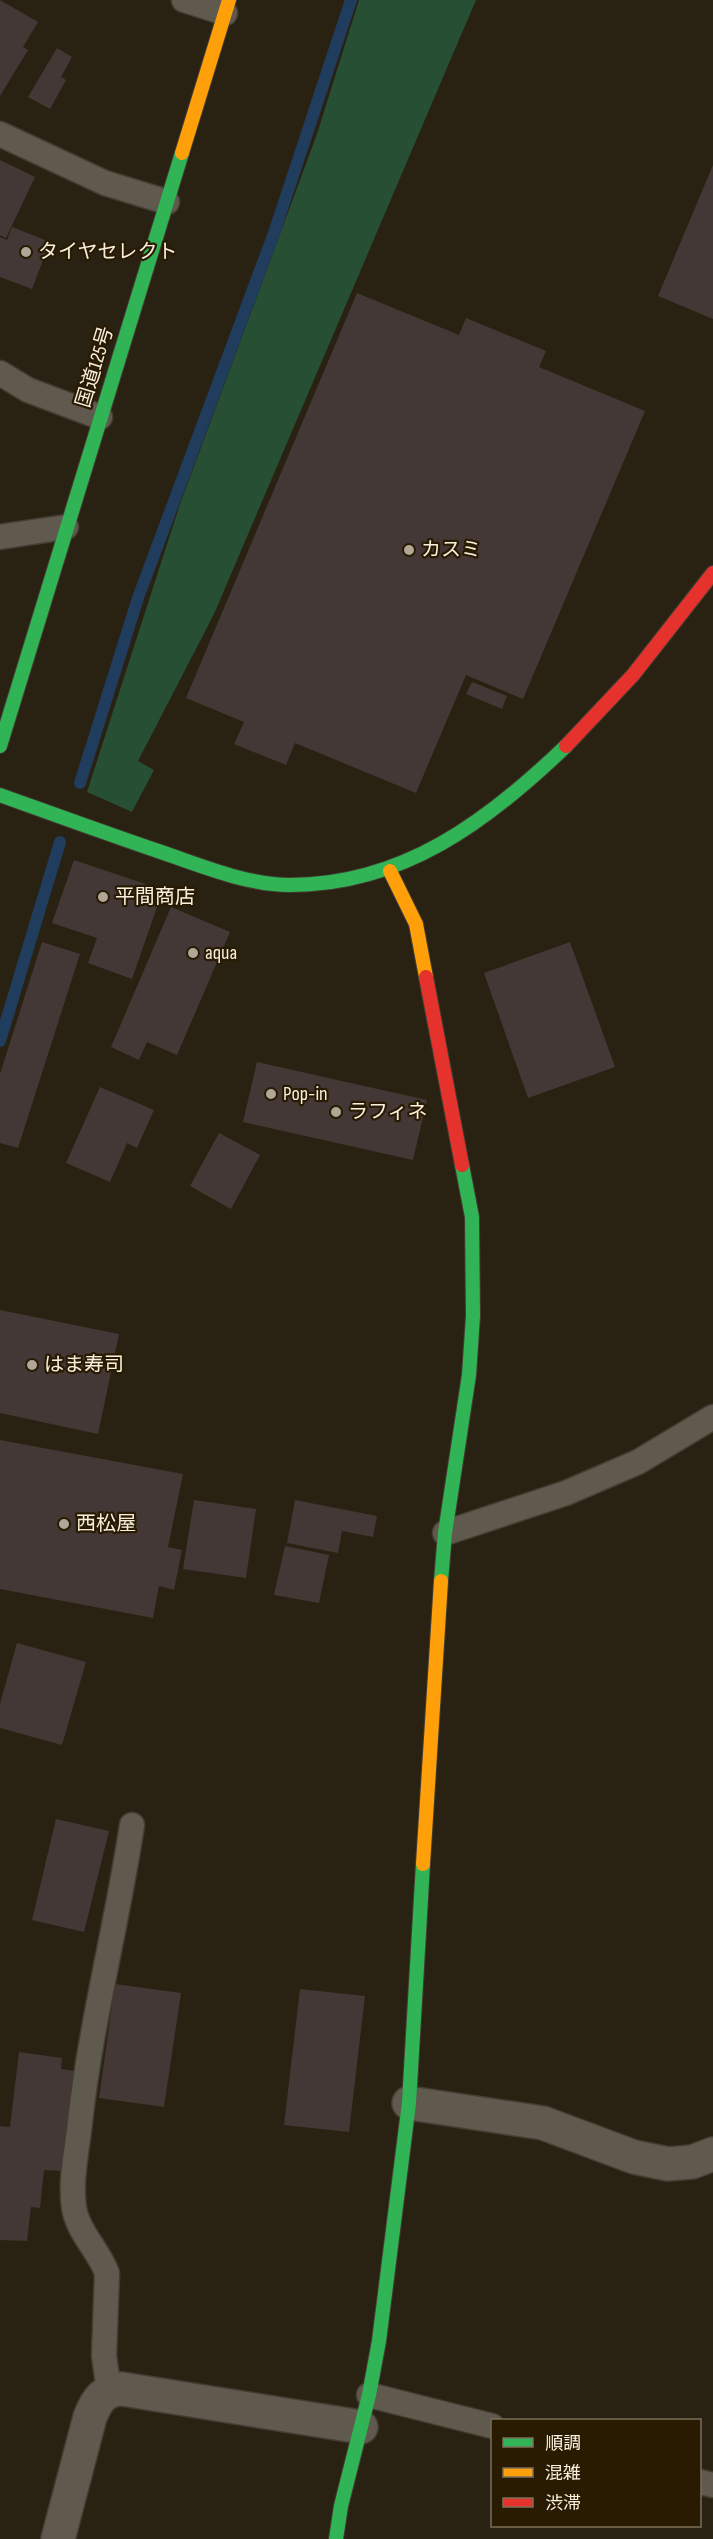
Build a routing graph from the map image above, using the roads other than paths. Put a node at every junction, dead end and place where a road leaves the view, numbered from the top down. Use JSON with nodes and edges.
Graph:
{"nodes":[{"id":1,"x":184,"y":0,"type":"edge"},
{"id":2,"x":227,"y":7,"type":"edge"},
{"id":3,"x":0,"y":134,"type":"edge"},
{"id":4,"x":167,"y":202,"type":"junction"},
{"id":5,"x":0,"y":374,"type":"edge"},
{"id":6,"x":100,"y":417,"type":"junction"},
{"id":7,"x":66,"y":527,"type":"junction"},
{"id":8,"x":0,"y":537,"type":"edge"},
{"id":9,"x":713,"y":573,"type":"edge"},
{"id":10,"x":0,"y":746,"type":"edge"},
{"id":11,"x":0,"y":795,"type":"edge"},
{"id":12,"x":390,"y":871,"type":"junction"},
{"id":13,"x":713,"y":1417,"type":"edge"},
{"id":14,"x":445,"y":1533,"type":"junction"},
{"id":15,"x":132,"y":1825,"type":"dead end"},
{"id":16,"x":409,"y":2103,"type":"junction"},
{"id":17,"x":713,"y":2154,"type":"edge"},
{"id":18,"x":109,"y":2390,"type":"junction"},
{"id":19,"x":369,"y":2395,"type":"junction"},
{"id":20,"x":361,"y":2427,"type":"junction"},
{"id":21,"x":491,"y":2427,"type":"edge"},
{"id":22,"x":58,"y":2539,"type":"edge"},
{"id":23,"x":336,"y":2539,"type":"edge"}],
"edges":[{"from":1,"to":2,"type":"lane"},
{"from":2,"to":4,"type":"main road","name":"国道125号"},
{"from":3,"to":4,"type":"lane"},
{"from":4,"to":6,"type":"main road","name":"国道125号"},
{"from":5,"to":6,"type":"lane"},
{"from":6,"to":7,"type":"main road","name":"国道125号"},
{"from":7,"to":8,"type":"lane"},
{"from":7,"to":10,"type":"main road","name":"国道125号"},
{"from":9,"to":12,"type":"main road"},
{"from":11,"to":12,"type":"main road"},
{"from":12,"to":14,"type":"main road"},
{"from":13,"to":14,"type":"lane"},
{"from":14,"to":16,"type":"main road"},
{"from":15,"to":18,"type":"lane"},
{"from":16,"to":17,"type":"street"},
{"from":16,"to":19,"type":"main road"},
{"from":18,"to":20,"type":"street"},
{"from":18,"to":22,"type":"street"},
{"from":19,"to":20,"type":"main road"},
{"from":19,"to":21,"type":"lane"},
{"from":20,"to":23,"type":"main road"}]}
